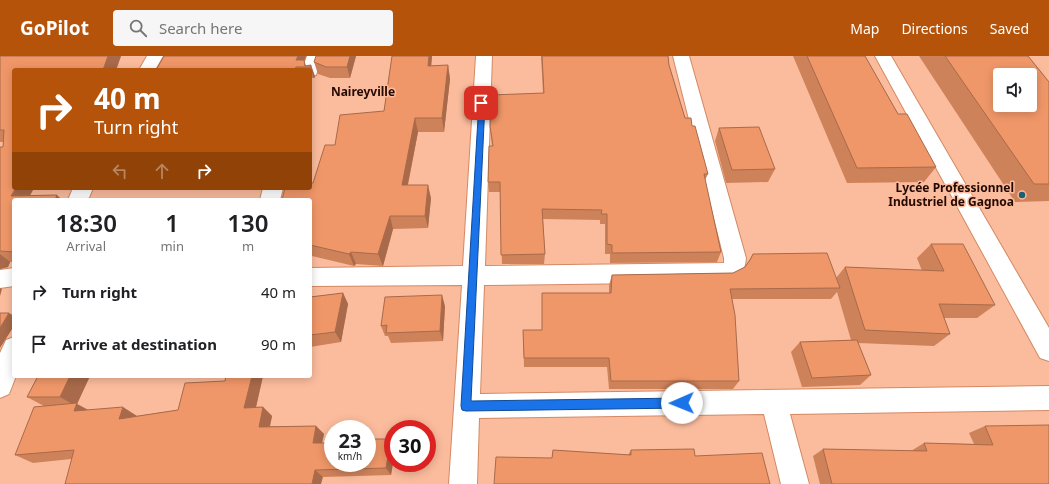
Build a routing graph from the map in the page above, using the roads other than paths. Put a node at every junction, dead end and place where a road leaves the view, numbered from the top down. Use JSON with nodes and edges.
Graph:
{"nodes":[{"id":1,"x":154,"y":56,"type":"edge"},
{"id":2,"x":315,"y":56,"type":"edge"},
{"id":3,"x":484,"y":56,"type":"edge"},
{"id":4,"x":682,"y":56,"type":"edge"},
{"id":5,"x":883,"y":56,"type":"edge"},
{"id":6,"x":148,"y":68,"type":"edge"},
{"id":7,"x":311,"y":68,"type":"edge"},
{"id":8,"x":473,"y":275,"type":"junction"},
{"id":9,"x":312,"y":277,"type":"edge"},
{"id":10,"x":12,"y":278,"type":"edge"},
{"id":11,"x":0,"y":279,"type":"edge"},
{"id":12,"x":1049,"y":350,"type":"edge"},
{"id":13,"x":12,"y":353,"type":"edge"},
{"id":14,"x":0,"y":386,"type":"edge"},
{"id":15,"x":1049,"y":398,"type":"edge"},
{"id":16,"x":774,"y":402,"type":"junction"},
{"id":17,"x":466,"y":406,"type":"junction"},
{"id":18,"x":463,"y":484,"type":"edge"},
{"id":19,"x":795,"y":484,"type":"edge"}],
"edges":[{"from":1,"to":6,"type":"street"},
{"from":2,"to":7,"type":"street"},
{"from":3,"to":8,"type":"street"},
{"from":4,"to":8,"type":"street"},
{"from":5,"to":12,"type":"street"},
{"from":8,"to":9,"type":"street"},
{"from":8,"to":17,"type":"street"},
{"from":10,"to":11,"type":"street"},
{"from":13,"to":14,"type":"street"},
{"from":15,"to":16,"type":"street"},
{"from":16,"to":17,"type":"street"},
{"from":16,"to":19,"type":"street"},
{"from":17,"to":18,"type":"street"}]}
